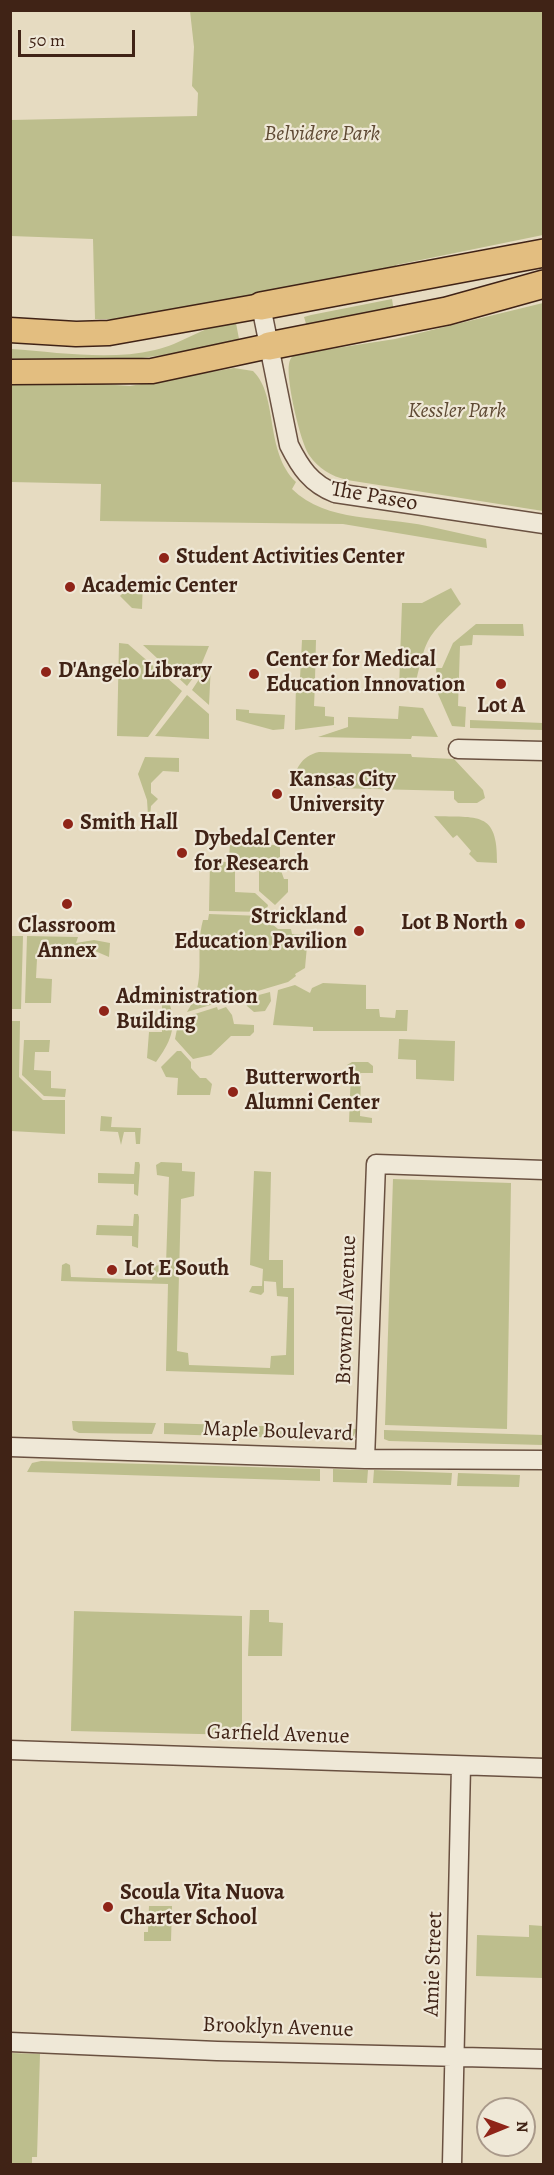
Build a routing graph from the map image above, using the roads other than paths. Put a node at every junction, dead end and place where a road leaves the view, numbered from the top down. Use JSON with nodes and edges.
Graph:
{"nodes":[{"id":1,"x":543,"y":253,"type":"edge"},
{"id":2,"x":543,"y":284,"type":"edge"},
{"id":3,"x":261,"y":306,"type":"junction"},
{"id":4,"x":10,"y":330,"type":"edge"},
{"id":5,"x":269,"y":346,"type":"junction"},
{"id":6,"x":10,"y":372,"type":"edge"},
{"id":7,"x":543,"y":524,"type":"edge"},
{"id":8,"x":458,"y":749,"type":"dead end"},
{"id":9,"x":543,"y":751,"type":"edge"},
{"id":10,"x":543,"y":1170,"type":"edge"},
{"id":11,"x":10,"y":1447,"type":"edge"},
{"id":12,"x":365,"y":1459,"type":"junction"},
{"id":13,"x":543,"y":1460,"type":"edge"},
{"id":14,"x":10,"y":1750,"type":"edge"},
{"id":15,"x":461,"y":1766,"type":"junction"},
{"id":16,"x":543,"y":1768,"type":"edge"},
{"id":17,"x":10,"y":2042,"type":"edge"},
{"id":18,"x":455,"y":2057,"type":"junction"},
{"id":19,"x":543,"y":2059,"type":"edge"},
{"id":20,"x":452,"y":2164,"type":"edge"}],
"edges":[{"from":1,"to":3,"type":"highway"},
{"from":2,"to":5,"type":"highway"},
{"from":3,"to":4,"type":"main road"},
{"from":3,"to":5,"type":"street","name":"The Paseo"},
{"from":5,"to":6,"type":"main road"},
{"from":5,"to":7,"type":"street","name":"The Paseo"},
{"from":8,"to":9,"type":"street"},
{"from":10,"to":12,"type":"street","name":"Brownell Avenue"},
{"from":11,"to":12,"type":"street","name":"Maple Boulevard"},
{"from":12,"to":13,"type":"street","name":"Maple Boulevard"},
{"from":14,"to":15,"type":"street","name":"Garfield Avenue"},
{"from":15,"to":16,"type":"street","name":"Garfield Avenue"},
{"from":15,"to":18,"type":"street","name":"Amie Street"},
{"from":17,"to":18,"type":"street","name":"Brooklyn Avenue"},
{"from":18,"to":19,"type":"street","name":"Brooklyn Avenue"},
{"from":18,"to":20,"type":"street","name":"Amie Street"}]}
